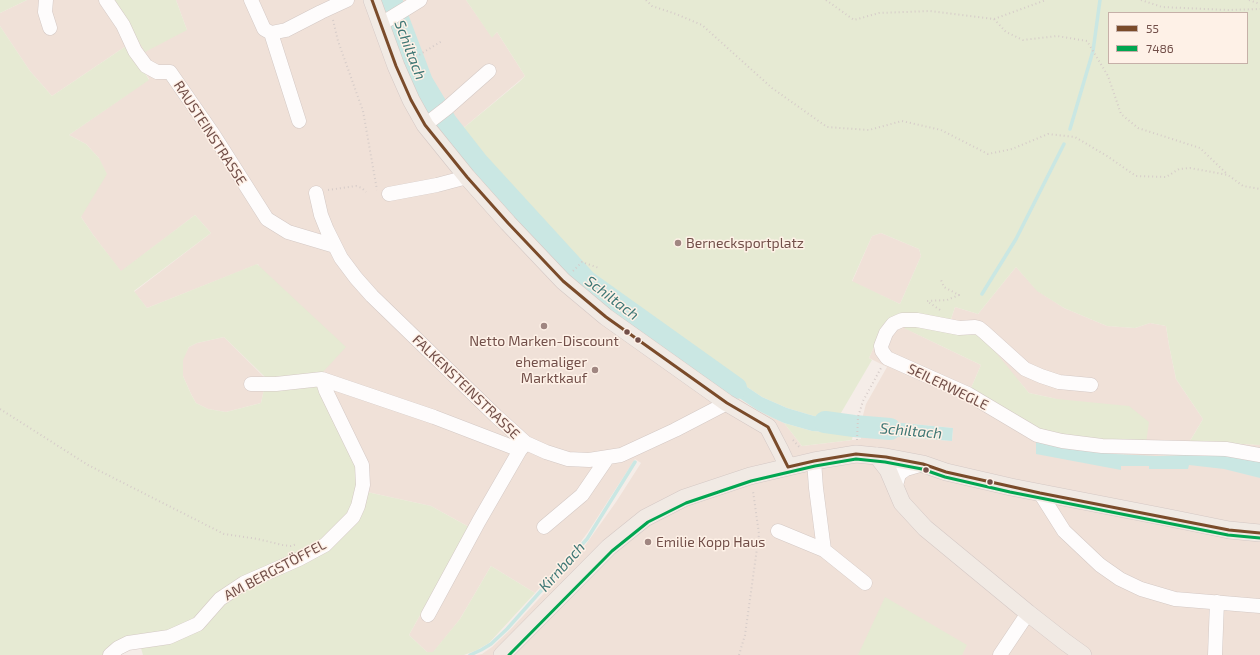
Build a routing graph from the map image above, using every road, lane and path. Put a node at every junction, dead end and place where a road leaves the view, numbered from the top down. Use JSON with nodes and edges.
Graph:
{"nodes":[{"id":1,"x":46,"y":0,"type":"edge"},
{"id":2,"x":106,"y":0,"type":"edge"},
{"id":3,"x":251,"y":0,"type":"edge"},
{"id":4,"x":347,"y":0,"type":"edge"},
{"id":5,"x":372,"y":0,"type":"edge"},
{"id":6,"x":420,"y":0,"type":"edge"},
{"id":7,"x":646,"y":0,"type":"edge"},
{"id":8,"x":826,"y":0,"type":"edge"},
{"id":9,"x":1046,"y":0,"type":"edge"},
{"id":10,"x":1141,"y":0,"type":"edge"},
{"id":11,"x":1249,"y":0,"type":"edge"},
{"id":12,"x":1260,"y":4,"type":"edge"},
{"id":13,"x":330,"y":8,"type":"junction"},
{"id":14,"x":1260,"y":9,"type":"edge"},
{"id":15,"x":994,"y":19,"type":"junction"},
{"id":16,"x":385,"y":21,"type":"junction"},
{"id":17,"x":50,"y":28,"type":"dead end"},
{"id":18,"x":271,"y":33,"type":"junction"},
{"id":19,"x":442,"y":41,"type":"dead end"},
{"id":20,"x":405,"y":64,"type":"dead end"},
{"id":21,"x":489,"y":71,"type":"dead end"},
{"id":22,"x":299,"y":121,"type":"dead end"},
{"id":23,"x":429,"y":122,"type":"junction"},
{"id":24,"x":1228,"y":175,"type":"junction"},
{"id":25,"x":467,"y":178,"type":"junction"},
{"id":26,"x":1260,"y":189,"type":"edge"},
{"id":27,"x":366,"y":192,"type":"dead end"},
{"id":28,"x":383,"y":192,"type":"joint"},
{"id":29,"x":316,"y":193,"type":"joint"},
{"id":30,"x":335,"y":246,"type":"junction"},
{"id":31,"x":599,"y":268,"type":"dead end"},
{"id":32,"x":570,"y":274,"type":"dead end"},
{"id":33,"x":941,"y":280,"type":"dead end"},
{"id":34,"x":945,"y":313,"type":"dead end"},
{"id":35,"x":886,"y":358,"type":"junction"},
{"id":36,"x":322,"y":379,"type":"junction"},
{"id":37,"x":251,"y":384,"type":"dead end"},
{"id":38,"x":1091,"y":385,"type":"dead end"},
{"id":39,"x":727,"y":403,"type":"junction"},
{"id":40,"x":0,"y":410,"type":"edge"},
{"id":41,"x":857,"y":434,"type":"dead end"},
{"id":42,"x":789,"y":436,"type":"dead end"},
{"id":43,"x":523,"y":447,"type":"junction"},
{"id":44,"x":1260,"y":455,"type":"edge"},
{"id":45,"x":809,"y":456,"type":"junction"},
{"id":46,"x":877,"y":456,"type":"junction"},
{"id":47,"x":608,"y":457,"type":"junction"},
{"id":48,"x":923,"y":464,"type":"junction"},
{"id":49,"x":788,"y":467,"type":"junction"},
{"id":50,"x":750,"y":476,"type":"junction"},
{"id":51,"x":895,"y":489,"type":"junction"},
{"id":52,"x":1040,"y":493,"type":"junction"},
{"id":53,"x":544,"y":527,"type":"dead end"},
{"id":54,"x":778,"y":531,"type":"dead end"},
{"id":55,"x":1260,"y":533,"type":"edge"},
{"id":56,"x":301,"y":543,"type":"dead end"},
{"id":57,"x":824,"y":550,"type":"junction"},
{"id":58,"x":865,"y":584,"type":"dead end"},
{"id":59,"x":1217,"y":602,"type":"junction"},
{"id":60,"x":1260,"y":606,"type":"edge"},
{"id":61,"x":1028,"y":614,"type":"junction"},
{"id":62,"x":428,"y":615,"type":"dead end"},
{"id":63,"x":110,"y":655,"type":"edge"},
{"id":64,"x":502,"y":655,"type":"edge"},
{"id":65,"x":740,"y":655,"type":"edge"},
{"id":66,"x":1000,"y":655,"type":"edge"},
{"id":67,"x":1084,"y":655,"type":"edge"},
{"id":68,"x":1215,"y":655,"type":"edge"}],
"edges":[{"from":1,"to":17,"type":"street"},
{"from":2,"to":30,"type":"street","name":"RAUSTEINSTRASSE"},
{"from":3,"to":18,"type":"street"},
{"from":4,"to":13,"type":"street"},
{"from":5,"to":16,"type":"main road"},
{"from":6,"to":16,"type":"street"},
{"from":7,"to":24,"type":"path"},
{"from":8,"to":15,"type":"path"},
{"from":9,"to":15,"type":"path"},
{"from":10,"to":14,"type":"path"},
{"from":11,"to":12,"type":"path"},
{"from":13,"to":18,"type":"street"},
{"from":13,"to":28,"type":"path"},
{"from":15,"to":24,"type":"path"},
{"from":16,"to":23,"type":"main road"},
{"from":18,"to":22,"type":"street"},
{"from":19,"to":20,"type":"path"},
{"from":21,"to":23,"type":"street"},
{"from":23,"to":25,"type":"main road"},
{"from":24,"to":26,"type":"path"},
{"from":25,"to":28,"type":"street"},
{"from":25,"to":39,"type":"main road"},
{"from":27,"to":29,"type":"path"},
{"from":29,"to":30,"type":"street","name":"FALKENSTEINSTRASSE"},
{"from":30,"to":43,"type":"street","name":"FALKENSTEINSTRASSE"},
{"from":31,"to":32,"type":"path"},
{"from":33,"to":34,"type":"path"},
{"from":35,"to":38,"type":"street"},
{"from":35,"to":41,"type":"path"},
{"from":35,"to":44,"type":"street","name":"SEILERWEGLE"},
{"from":36,"to":37,"type":"street"},
{"from":36,"to":43,"type":"street"},
{"from":36,"to":63,"type":"street","name":"AM BERGSTÖFFEL"},
{"from":39,"to":47,"type":"street","name":"FALKENSTEINSTRASSE"},
{"from":39,"to":49,"type":"main road"},
{"from":40,"to":56,"type":"path"},
{"from":42,"to":45,"type":"path"},
{"from":43,"to":47,"type":"street","name":"FALKENSTEINSTRASSE"},
{"from":43,"to":62,"type":"street"},
{"from":45,"to":46,"type":"main road"},
{"from":45,"to":49,"type":"main road"},
{"from":45,"to":57,"type":"street"},
{"from":46,"to":48,"type":"main road"},
{"from":46,"to":51,"type":"main road"},
{"from":47,"to":53,"type":"street"},
{"from":48,"to":51,"type":"street"},
{"from":48,"to":52,"type":"main road"},
{"from":49,"to":50,"type":"main road"},
{"from":50,"to":64,"type":"main road"},
{"from":50,"to":65,"type":"path"},
{"from":51,"to":61,"type":"main road"},
{"from":52,"to":55,"type":"main road"},
{"from":52,"to":59,"type":"street"},
{"from":54,"to":57,"type":"street"},
{"from":57,"to":58,"type":"street"},
{"from":59,"to":60,"type":"street"},
{"from":59,"to":68,"type":"street"},
{"from":61,"to":66,"type":"street"},
{"from":61,"to":67,"type":"main road"}]}
